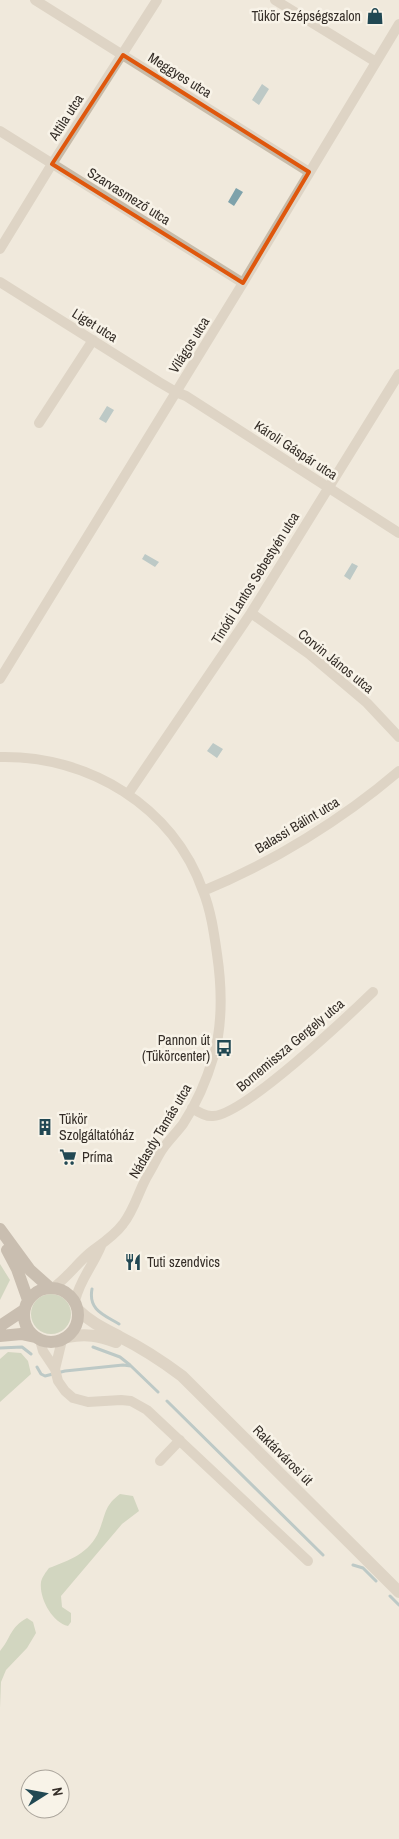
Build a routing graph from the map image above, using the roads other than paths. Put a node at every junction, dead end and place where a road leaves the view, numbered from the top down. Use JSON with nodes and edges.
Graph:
{"nodes":[{"id":1,"x":35,"y":0,"type":"edge"},
{"id":2,"x":157,"y":0,"type":"edge"},
{"id":3,"x":275,"y":0,"type":"edge"},
{"id":4,"x":399,"y":24,"type":"edge"},
{"id":5,"x":123,"y":55,"type":"junction"},
{"id":6,"x":376,"y":62,"type":"junction"},
{"id":7,"x":0,"y":131,"type":"edge"},
{"id":8,"x":52,"y":164,"type":"junction"},
{"id":9,"x":309,"y":172,"type":"junction"},
{"id":10,"x":0,"y":249,"type":"edge"},
{"id":11,"x":0,"y":282,"type":"edge"},
{"id":12,"x":243,"y":283,"type":"junction"},
{"id":13,"x":94,"y":340,"type":"junction"},
{"id":14,"x":399,"y":374,"type":"edge"},
{"id":15,"x":176,"y":392,"type":"junction"},
{"id":16,"x":38,"y":423,"type":"dead end"},
{"id":17,"x":329,"y":487,"type":"junction"},
{"id":18,"x":399,"y":533,"type":"edge"},
{"id":19,"x":251,"y":613,"type":"junction"},
{"id":20,"x":0,"y":680,"type":"edge"},
{"id":21,"x":399,"y":738,"type":"edge"},
{"id":22,"x":0,"y":757,"type":"edge"},
{"id":23,"x":399,"y":771,"type":"edge"},
{"id":24,"x":128,"y":794,"type":"junction"},
{"id":25,"x":204,"y":891,"type":"junction"},
{"id":26,"x":373,"y":992,"type":"dead end"},
{"id":27,"x":192,"y":1108,"type":"junction"},
{"id":28,"x":0,"y":1229,"type":"edge"},
{"id":29,"x":0,"y":1238,"type":"edge"},
{"id":30,"x":101,"y":1246,"type":"junction"},
{"id":31,"x":51,"y":1287,"type":"junction"},
{"id":32,"x":26,"y":1305,"type":"junction"},
{"id":33,"x":76,"y":1305,"type":"junction"},
{"id":34,"x":0,"y":1326,"type":"edge"},
{"id":35,"x":0,"y":1336,"type":"edge"},
{"id":36,"x":38,"y":1338,"type":"junction"},
{"id":37,"x":65,"y":1338,"type":"junction"},
{"id":38,"x":138,"y":1348,"type":"junction"},
{"id":39,"x":55,"y":1369,"type":"junction"},
{"id":40,"x":180,"y":1440,"type":"junction"},
{"id":41,"x":160,"y":1461,"type":"dead end"},
{"id":42,"x":308,"y":1561,"type":"dead end"},
{"id":43,"x":399,"y":1592,"type":"edge"}],
"edges":[{"from":1,"to":5,"type":"street","name":"Meggyes utca"},
{"from":2,"to":5,"type":"street","name":"Attila utca"},
{"from":3,"to":6,"type":"street"},
{"from":4,"to":6,"type":"street","name":"Világos utca"},
{"from":5,"to":8,"type":"street","name":"Attila utca"},
{"from":5,"to":9,"type":"street","name":"Meggyes utca"},
{"from":6,"to":9,"type":"street","name":"Világos utca"},
{"from":7,"to":8,"type":"street","name":"Szarvasmező utca"},
{"from":8,"to":10,"type":"street","name":"Attila utca"},
{"from":8,"to":12,"type":"street","name":"Szarvasmező utca"},
{"from":9,"to":12,"type":"street","name":"Világos utca"},
{"from":11,"to":13,"type":"street","name":"Liget utca"},
{"from":12,"to":15,"type":"street","name":"Világos utca"},
{"from":13,"to":15,"type":"street","name":"Liget utca"},
{"from":13,"to":16,"type":"street"},
{"from":14,"to":17,"type":"street","name":"Tinódi Lantos Sebestyén utca"},
{"from":15,"to":17,"type":"street","name":"Károli Gáspár utca"},
{"from":15,"to":20,"type":"street","name":"Világos utca"},
{"from":17,"to":18,"type":"street","name":"Károli Gáspár utca"},
{"from":17,"to":19,"type":"street","name":"Tinódi Lantos Sebestyén utca"},
{"from":19,"to":21,"type":"street","name":"Corvin János utca"},
{"from":19,"to":24,"type":"street","name":"Tinódi Lantos Sebestyén utca"},
{"from":22,"to":24,"type":"street","name":"Nádasdy Tamás utca"},
{"from":23,"to":25,"type":"street","name":"Balassi Bálint utca"},
{"from":24,"to":25,"type":"street","name":"Nádasdy Tamás utca"},
{"from":25,"to":27,"type":"street","name":"Nádasdy Tamás utca"},
{"from":26,"to":27,"type":"street","name":"Bornemissza Gergely utca"},
{"from":27,"to":30,"type":"street","name":"Nádasdy Tamás utca"},
{"from":28,"to":31,"type":"main road","name":"Raktárvárosi út"},
{"from":29,"to":32,"type":"main road"},
{"from":30,"to":31,"type":"street","name":"Nádasdy Tamás utca"},
{"from":30,"to":33,"type":"street","name":"Nádasdy Tamás utca"},
{"from":31,"to":32,"type":"main road"},
{"from":31,"to":33,"type":"main road","name":"Raktárvárosi út"},
{"from":32,"to":34,"type":"main road"},
{"from":32,"to":36,"type":"main road"},
{"from":33,"to":37,"type":"main road"},
{"from":33,"to":38,"type":"street","name":"Raktárvárosi út"},
{"from":35,"to":36,"type":"main road","name":"Raktárvárosi út"},
{"from":36,"to":37,"type":"main road","name":"Raktárvárosi út"},
{"from":36,"to":39,"type":"street"},
{"from":37,"to":38,"type":"street","name":"Raktárvárosi út"},
{"from":37,"to":39,"type":"street"},
{"from":38,"to":43,"type":"street","name":"Raktárvárosi út"},
{"from":39,"to":40,"type":"street"},
{"from":40,"to":41,"type":"street"},
{"from":40,"to":42,"type":"street"}]}
